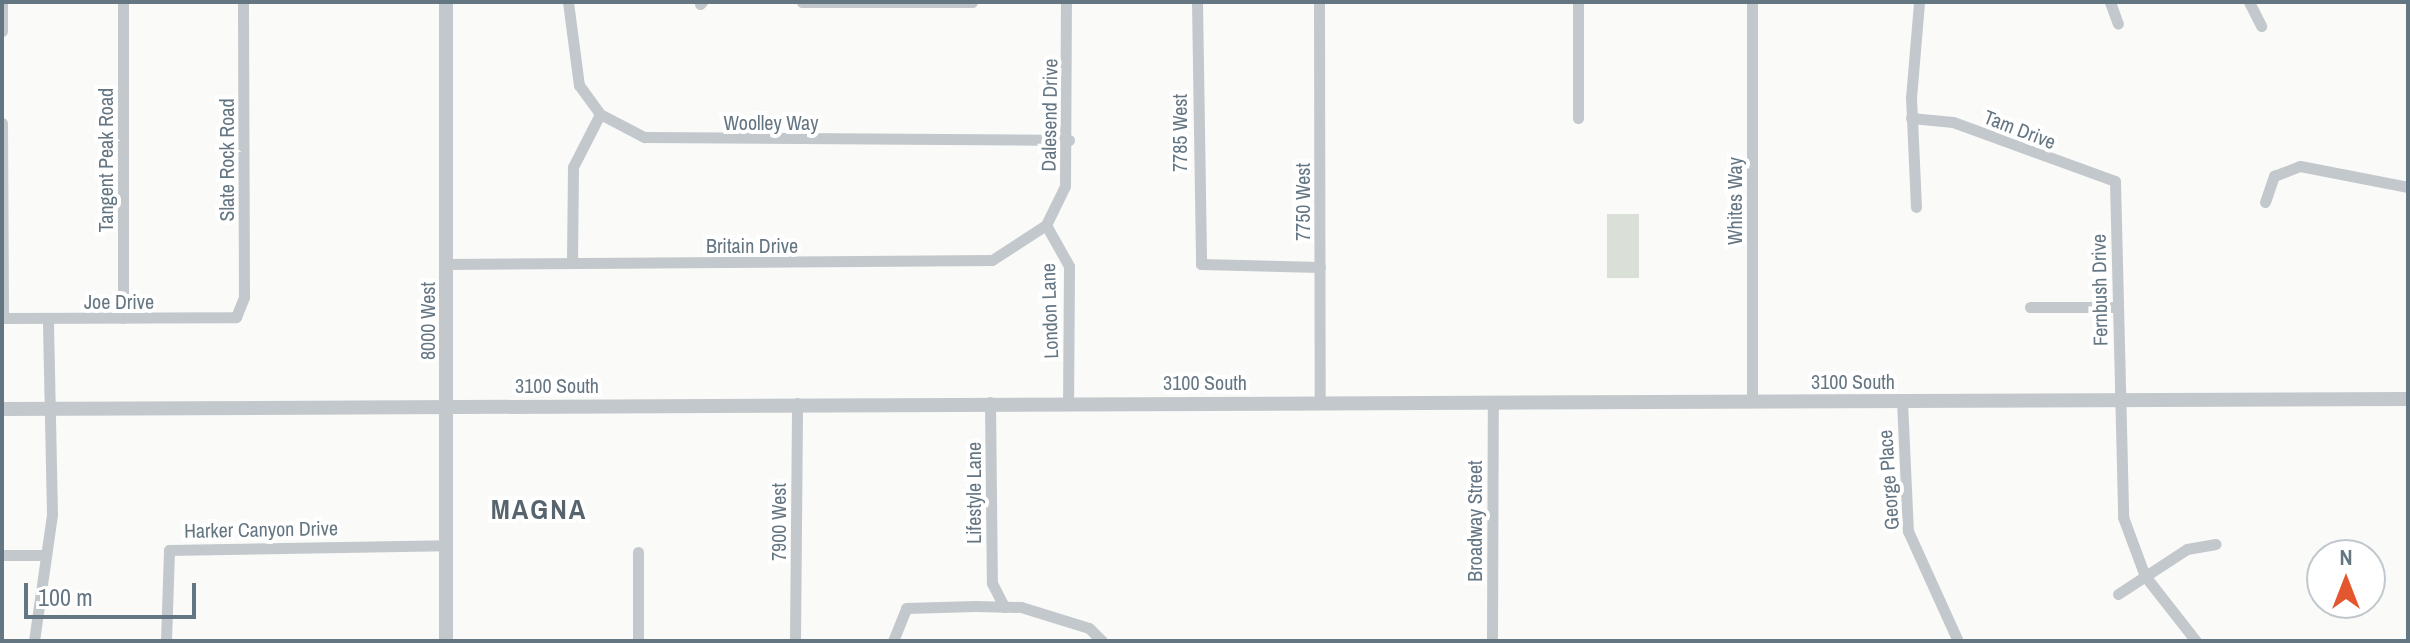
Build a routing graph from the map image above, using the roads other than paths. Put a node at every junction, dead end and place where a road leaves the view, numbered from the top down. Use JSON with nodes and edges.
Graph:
{"nodes":[{"id":1,"x":2,"y":2,"type":"edge"},
{"id":2,"x":123,"y":2,"type":"edge"},
{"id":3,"x":243,"y":2,"type":"edge"},
{"id":4,"x":446,"y":2,"type":"edge"},
{"id":5,"x":568,"y":2,"type":"edge"},
{"id":6,"x":802,"y":2,"type":"edge"},
{"id":7,"x":972,"y":2,"type":"edge"},
{"id":8,"x":1066,"y":2,"type":"edge"},
{"id":9,"x":1197,"y":2,"type":"edge"},
{"id":10,"x":1319,"y":2,"type":"edge"},
{"id":11,"x":1578,"y":2,"type":"edge"},
{"id":12,"x":1752,"y":2,"type":"edge"},
{"id":13,"x":1919,"y":2,"type":"edge"},
{"id":14,"x":2110,"y":2,"type":"edge"},
{"id":15,"x":2249,"y":2,"type":"edge"},
{"id":16,"x":2118,"y":24,"type":"dead end"},
{"id":17,"x":2261,"y":26,"type":"dead end"},
{"id":18,"x":2,"y":31,"type":"edge"},
{"id":19,"x":600,"y":114,"type":"junction"},
{"id":20,"x":1578,"y":118,"type":"dead end"},
{"id":21,"x":1911,"y":118,"type":"junction"},
{"id":22,"x":2,"y":123,"type":"edge"},
{"id":23,"x":1069,"y":140,"type":"junction"},
{"id":24,"x":2115,"y":181,"type":"joint"},
{"id":25,"x":2408,"y":187,"type":"edge"},
{"id":26,"x":2265,"y":202,"type":"dead end"},
{"id":27,"x":1916,"y":207,"type":"dead end"},
{"id":28,"x":1046,"y":225,"type":"junction"},
{"id":29,"x":572,"y":263,"type":"junction"},
{"id":30,"x":447,"y":264,"type":"junction"},
{"id":31,"x":1320,"y":267,"type":"junction"},
{"id":32,"x":2030,"y":307,"type":"dead end"},
{"id":33,"x":2117,"y":307,"type":"junction"},
{"id":34,"x":236,"y":317,"type":"joint"},
{"id":35,"x":2,"y":318,"type":"edge"},
{"id":36,"x":123,"y":318,"type":"junction"},
{"id":37,"x":48,"y":319,"type":"junction"},
{"id":38,"x":2408,"y":399,"type":"edge"},
{"id":39,"x":2119,"y":400,"type":"junction"},
{"id":40,"x":1493,"y":401,"type":"junction"},
{"id":41,"x":1752,"y":401,"type":"junction"},
{"id":42,"x":1902,"y":401,"type":"junction"},
{"id":43,"x":990,"y":402,"type":"junction"},
{"id":44,"x":1068,"y":402,"type":"junction"},
{"id":45,"x":1320,"y":402,"type":"junction"},
{"id":46,"x":797,"y":403,"type":"junction"},
{"id":47,"x":446,"y":405,"type":"junction"},
{"id":48,"x":2,"y":409,"type":"edge"},
{"id":49,"x":50,"y":409,"type":"junction"},
{"id":50,"x":2216,"y":544,"type":"dead end"},
{"id":51,"x":446,"y":545,"type":"junction"},
{"id":52,"x":638,"y":552,"type":"dead end"},
{"id":53,"x":2,"y":555,"type":"edge"},
{"id":54,"x":42,"y":555,"type":"junction"},
{"id":55,"x":2145,"y":576,"type":"junction"},
{"id":56,"x":992,"y":583,"type":"junction"},
{"id":57,"x":2118,"y":594,"type":"dead end"},
{"id":58,"x":975,"y":606,"type":"junction"},
{"id":59,"x":1004,"y":607,"type":"junction"},
{"id":60,"x":34,"y":641,"type":"edge"},
{"id":61,"x":166,"y":641,"type":"edge"},
{"id":62,"x":446,"y":641,"type":"edge"},
{"id":63,"x":638,"y":641,"type":"edge"},
{"id":64,"x":795,"y":641,"type":"edge"},
{"id":65,"x":893,"y":641,"type":"edge"},
{"id":66,"x":1102,"y":641,"type":"edge"},
{"id":67,"x":1492,"y":641,"type":"edge"},
{"id":68,"x":1958,"y":641,"type":"edge"},
{"id":69,"x":2196,"y":641,"type":"edge"}],
"edges":[{"from":1,"to":18,"type":"street"},
{"from":2,"to":36,"type":"street","name":"Tangent Peak Road"},
{"from":3,"to":34,"type":"street","name":"Slate Rock Road"},
{"from":4,"to":30,"type":"street","name":"8000 West"},
{"from":5,"to":19,"type":"street"},
{"from":6,"to":7,"type":"street"},
{"from":8,"to":23,"type":"street","name":"Dalesend Drive"},
{"from":9,"to":31,"type":"street","name":"7785 West"},
{"from":10,"to":31,"type":"street","name":"7750 West"},
{"from":11,"to":20,"type":"street"},
{"from":12,"to":41,"type":"street","name":"Whites Way"},
{"from":13,"to":21,"type":"street"},
{"from":14,"to":16,"type":"street"},
{"from":15,"to":17,"type":"street"},
{"from":19,"to":23,"type":"street","name":"Woolley Way"},
{"from":19,"to":29,"type":"street"},
{"from":21,"to":24,"type":"street","name":"Tam Drive"},
{"from":21,"to":27,"type":"street"},
{"from":22,"to":35,"type":"street"},
{"from":23,"to":28,"type":"street","name":"Dalesend Drive"},
{"from":24,"to":33,"type":"street","name":"Fernbush Drive"},
{"from":25,"to":26,"type":"street"},
{"from":28,"to":29,"type":"street","name":"Britain Drive"},
{"from":28,"to":44,"type":"street","name":"London Lane"},
{"from":29,"to":30,"type":"street","name":"Britain Drive"},
{"from":30,"to":47,"type":"street","name":"8000 West"},
{"from":31,"to":45,"type":"street","name":"7750 West"},
{"from":32,"to":33,"type":"street"},
{"from":33,"to":39,"type":"street","name":"Fernbush Drive"},
{"from":34,"to":36,"type":"street","name":"Joe Drive"},
{"from":35,"to":37,"type":"street","name":"Joe Drive"},
{"from":36,"to":37,"type":"street","name":"Joe Drive"},
{"from":37,"to":49,"type":"street"},
{"from":38,"to":39,"type":"street","name":"3100 South"},
{"from":39,"to":42,"type":"street","name":"3100 South"},
{"from":39,"to":55,"type":"street","name":"Fernbush Drive"},
{"from":40,"to":41,"type":"street","name":"3100 South"},
{"from":40,"to":45,"type":"street","name":"3100 South"},
{"from":40,"to":67,"type":"street","name":"Broadway Street"},
{"from":41,"to":42,"type":"street","name":"3100 South"},
{"from":42,"to":68,"type":"street","name":"George Place"},
{"from":43,"to":44,"type":"street","name":"3100 South"},
{"from":43,"to":46,"type":"street","name":"3100 South"},
{"from":43,"to":56,"type":"street","name":"Lifestyle Lane"},
{"from":44,"to":45,"type":"street","name":"3100 South"},
{"from":46,"to":47,"type":"street","name":"3100 South"},
{"from":46,"to":64,"type":"street","name":"7900 West"},
{"from":47,"to":49,"type":"street","name":"3100 South"},
{"from":47,"to":51,"type":"street","name":"8000 West"},
{"from":48,"to":49,"type":"street","name":"3100 South"},
{"from":49,"to":54,"type":"street"},
{"from":50,"to":55,"type":"street"},
{"from":51,"to":61,"type":"street","name":"Harker Canyon Drive"},
{"from":51,"to":62,"type":"street","name":"8000 West"},
{"from":52,"to":63,"type":"street"},
{"from":53,"to":54,"type":"street"},
{"from":54,"to":60,"type":"street"},
{"from":55,"to":57,"type":"street"},
{"from":55,"to":69,"type":"street","name":"Fernbush Drive"},
{"from":56,"to":58,"type":"street"},
{"from":56,"to":59,"type":"street","name":"Lifestyle Lane"},
{"from":58,"to":59,"type":"street"},
{"from":58,"to":65,"type":"street"},
{"from":59,"to":66,"type":"street"}]}
